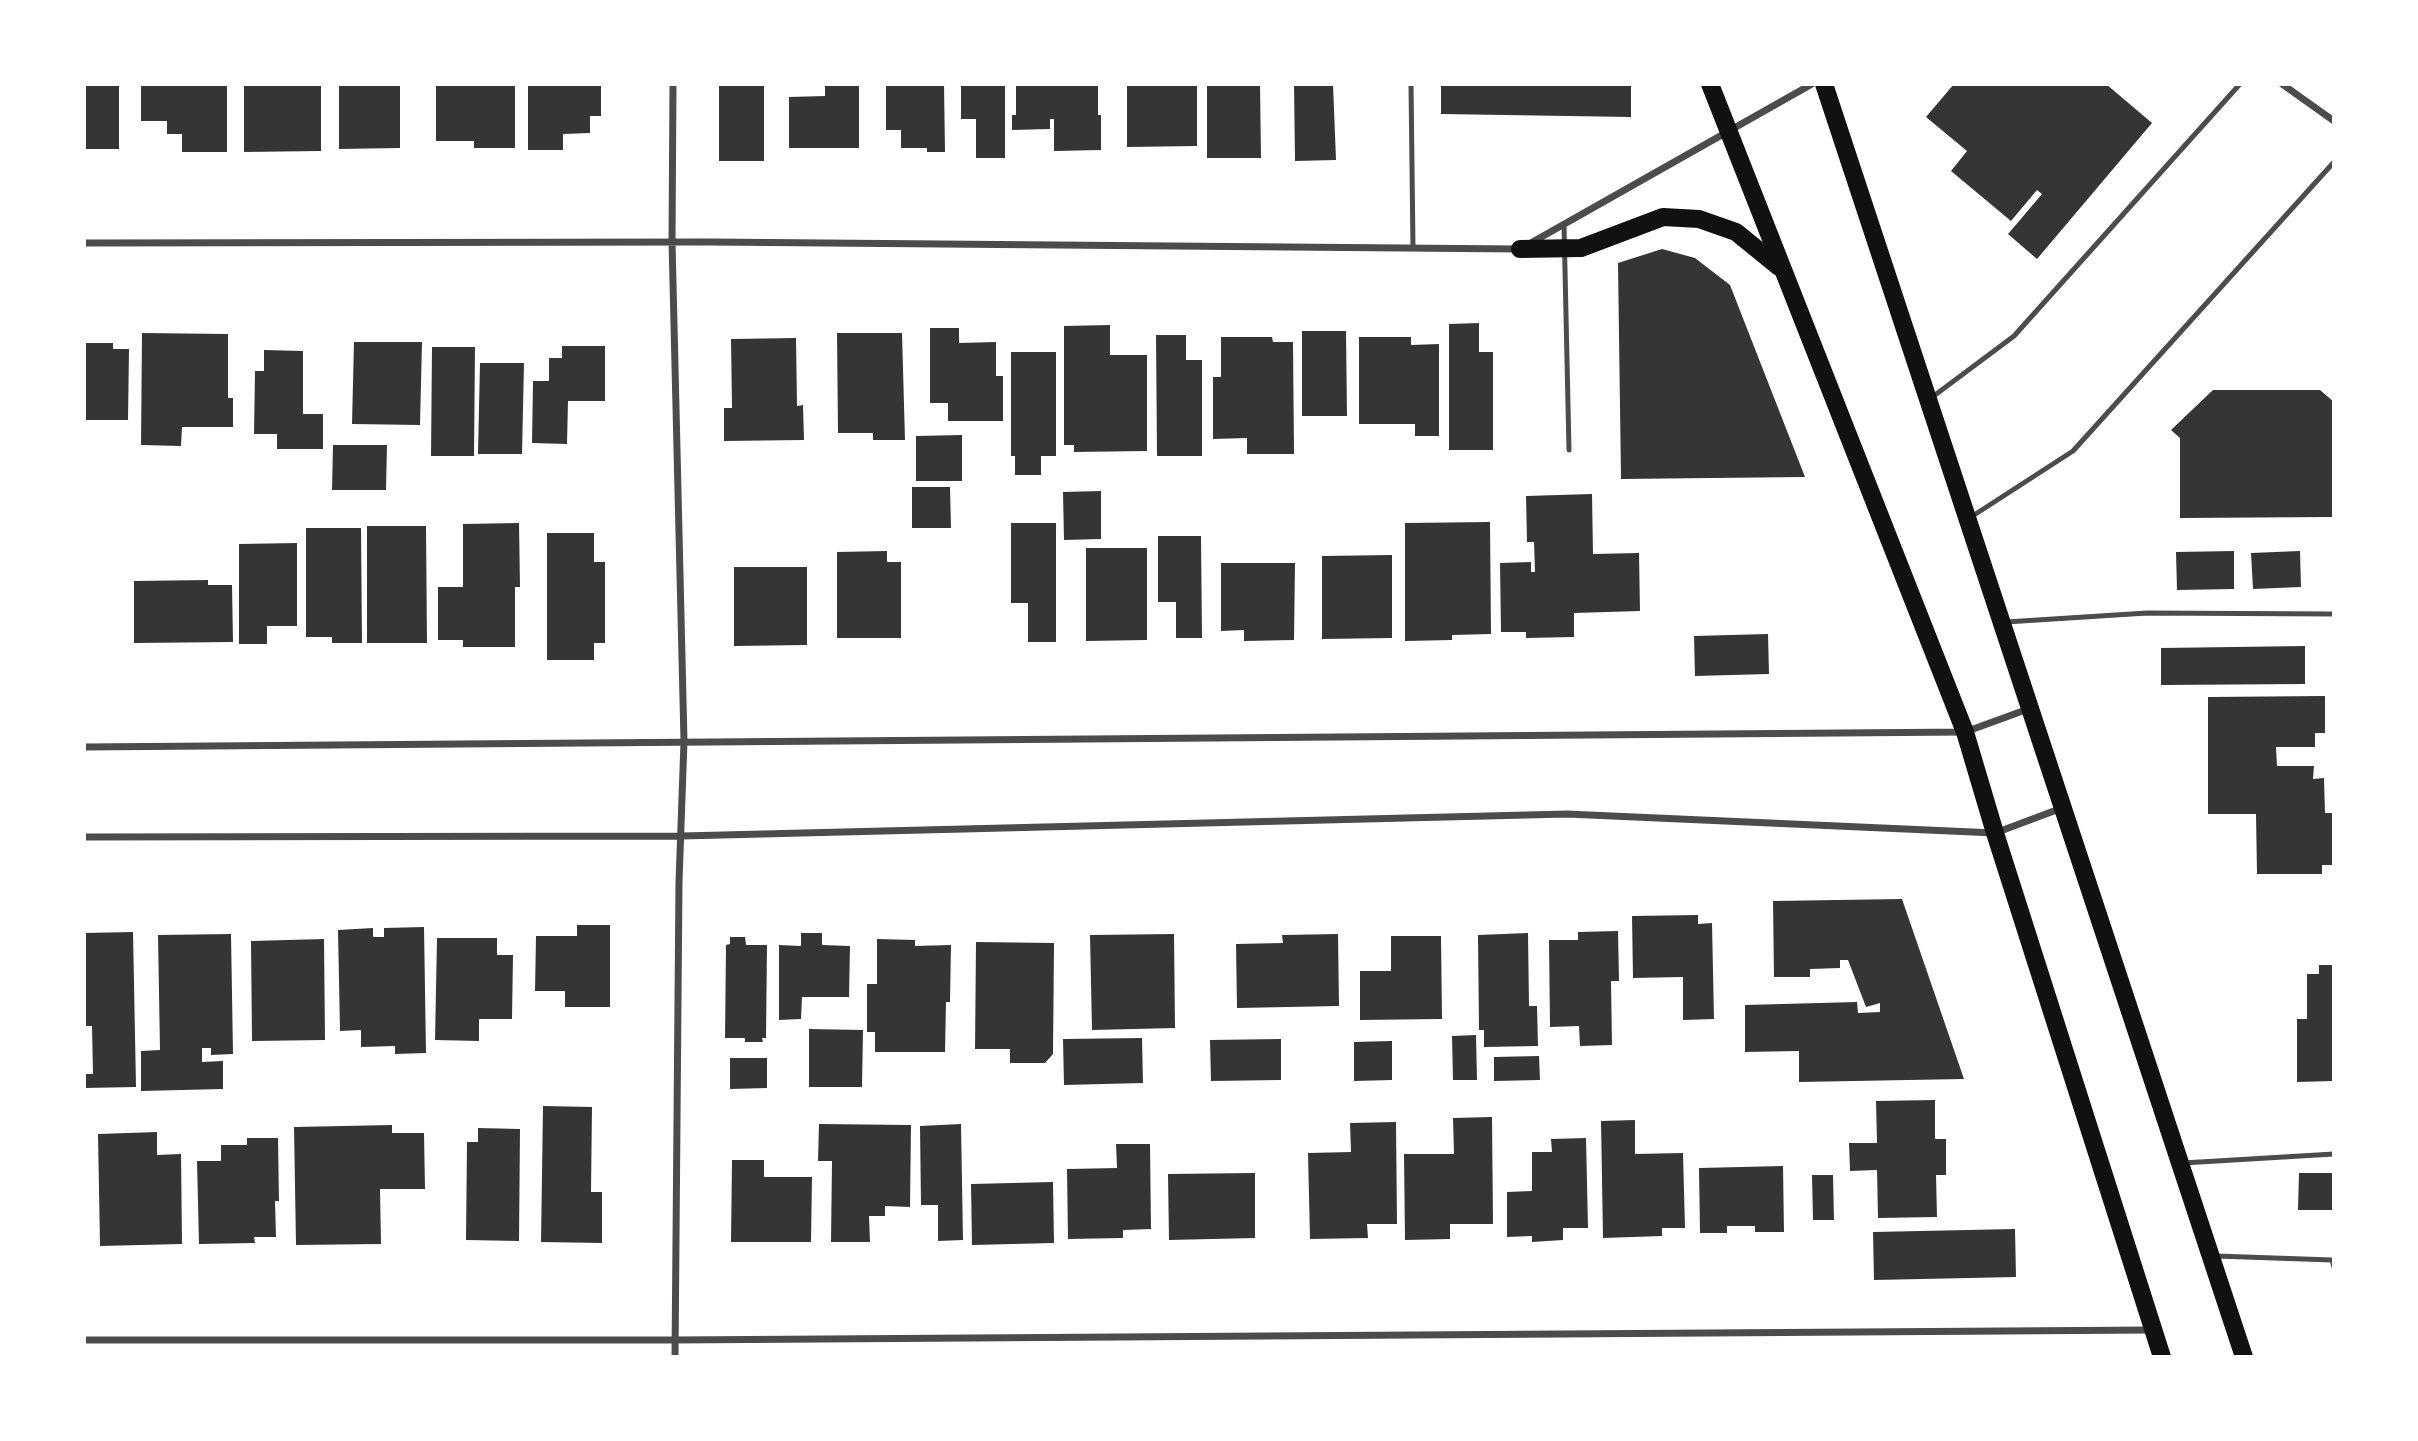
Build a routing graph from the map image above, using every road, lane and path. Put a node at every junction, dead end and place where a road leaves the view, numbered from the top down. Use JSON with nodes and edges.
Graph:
{"nodes":[{"id":1,"x":673,"y":84,"type":"edge"},
{"id":2,"x":1411,"y":84,"type":"edge"},
{"id":3,"x":1710,"y":84,"type":"edge"},
{"id":4,"x":1812,"y":84,"type":"edge"},
{"id":5,"x":1824,"y":84,"type":"edge"},
{"id":6,"x":2240,"y":84,"type":"edge"},
{"id":7,"x":2282,"y":84,"type":"edge"},
{"id":8,"x":2334,"y":121,"type":"edge"},
{"id":9,"x":1728,"y":132,"type":"junction"},
{"id":10,"x":2334,"y":162,"type":"edge"},
{"id":11,"x":1564,"y":225,"type":"junction"},
{"id":12,"x":672,"y":242,"type":"junction"},
{"id":13,"x":84,"y":243,"type":"edge"},
{"id":14,"x":1413,"y":248,"type":"junction"},
{"id":15,"x":1564,"y":248,"type":"junction"},
{"id":16,"x":1520,"y":249,"type":"junction"},
{"id":17,"x":1782,"y":269,"type":"junction"},
{"id":18,"x":1929,"y":399,"type":"junction"},
{"id":19,"x":1569,"y":450,"type":"dead end"},
{"id":20,"x":1969,"y":519,"type":"junction"},
{"id":21,"x":2334,"y":614,"type":"edge"},
{"id":22,"x":2003,"y":622,"type":"junction"},
{"id":23,"x":2032,"y":708,"type":"junction"},
{"id":24,"x":1965,"y":732,"type":"junction"},
{"id":25,"x":684,"y":741,"type":"junction"},
{"id":26,"x":84,"y":747,"type":"edge"},
{"id":27,"x":2062,"y":808,"type":"junction"},
{"id":28,"x":1995,"y":833,"type":"junction"},
{"id":29,"x":682,"y":836,"type":"junction"},
{"id":30,"x":84,"y":838,"type":"edge"},
{"id":31,"x":2334,"y":1154,"type":"edge"},
{"id":32,"x":2179,"y":1164,"type":"junction"},
{"id":33,"x":2210,"y":1256,"type":"junction"},
{"id":34,"x":2333,"y":1264,"type":"edge"},
{"id":35,"x":2153,"y":1330,"type":"junction"},
{"id":36,"x":84,"y":1340,"type":"edge"},
{"id":37,"x":675,"y":1340,"type":"junction"},
{"id":38,"x":675,"y":1357,"type":"edge"},
{"id":39,"x":2162,"y":1357,"type":"edge"},
{"id":40,"x":2244,"y":1357,"type":"edge"}],
"edges":[{"from":1,"to":12,"type":"street"},
{"from":2,"to":14,"type":"lane"},
{"from":3,"to":9,"type":"main road"},
{"from":4,"to":9,"type":"street"},
{"from":5,"to":18,"type":"main road"},
{"from":6,"to":18,"type":"lane"},
{"from":7,"to":8,"type":"street"},
{"from":9,"to":11,"type":"street"},
{"from":9,"to":17,"type":"main road"},
{"from":10,"to":20,"type":"lane"},
{"from":11,"to":15,"type":"lane"},
{"from":11,"to":16,"type":"street"},
{"from":12,"to":13,"type":"street"},
{"from":12,"to":14,"type":"street"},
{"from":12,"to":25,"type":"street"},
{"from":14,"to":16,"type":"street"},
{"from":15,"to":16,"type":"main road"},
{"from":15,"to":17,"type":"main road"},
{"from":15,"to":19,"type":"lane"},
{"from":17,"to":24,"type":"main road"},
{"from":18,"to":20,"type":"main road"},
{"from":20,"to":22,"type":"main road"},
{"from":21,"to":22,"type":"lane"},
{"from":22,"to":23,"type":"main road"},
{"from":23,"to":24,"type":"street"},
{"from":23,"to":27,"type":"main road"},
{"from":24,"to":25,"type":"street"},
{"from":24,"to":28,"type":"main road"},
{"from":25,"to":26,"type":"street"},
{"from":25,"to":29,"type":"street"},
{"from":27,"to":28,"type":"street"},
{"from":27,"to":32,"type":"main road"},
{"from":28,"to":29,"type":"street"},
{"from":28,"to":35,"type":"main road"},
{"from":29,"to":30,"type":"street"},
{"from":29,"to":37,"type":"street"},
{"from":31,"to":32,"type":"lane"},
{"from":32,"to":33,"type":"main road"},
{"from":33,"to":34,"type":"lane"},
{"from":33,"to":40,"type":"main road"},
{"from":35,"to":37,"type":"street"},
{"from":35,"to":39,"type":"main road"},
{"from":36,"to":37,"type":"street"},
{"from":37,"to":38,"type":"street"}]}
